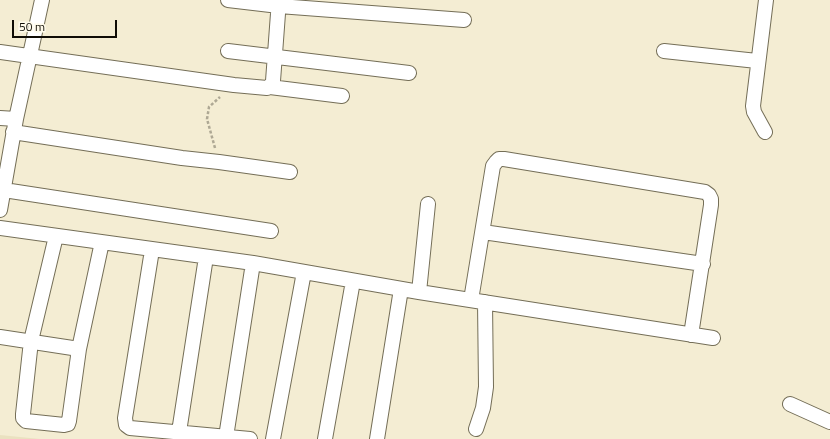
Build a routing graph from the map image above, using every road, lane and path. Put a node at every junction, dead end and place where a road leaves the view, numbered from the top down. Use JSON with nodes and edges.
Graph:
{"nodes":[{"id":1,"x":42,"y":0,"type":"edge"},
{"id":2,"x":228,"y":0,"type":"edge"},
{"id":3,"x":766,"y":0,"type":"edge"},
{"id":4,"x":279,"y":3,"type":"edge"},
{"id":5,"x":464,"y":20,"type":"dead end"},
{"id":6,"x":228,"y":51,"type":"dead end"},
{"id":7,"x":664,"y":51,"type":"dead end"},
{"id":8,"x":0,"y":52,"type":"edge"},
{"id":9,"x":29,"y":57,"type":"junction"},
{"id":10,"x":275,"y":57,"type":"junction"},
{"id":11,"x":757,"y":61,"type":"junction"},
{"id":12,"x":409,"y":73,"type":"dead end"},
{"id":13,"x":234,"y":85,"type":"junction"},
{"id":14,"x":270,"y":87,"type":"junction"},
{"id":15,"x":342,"y":96,"type":"dead end"},
{"id":16,"x":0,"y":118,"type":"edge"},
{"id":17,"x":14,"y":125,"type":"junction"},
{"id":18,"x":765,"y":132,"type":"dead end"},
{"id":19,"x":219,"y":162,"type":"junction"},
{"id":20,"x":290,"y":172,"type":"dead end"},
{"id":21,"x":4,"y":190,"type":"junction"},
{"id":22,"x":428,"y":204,"type":"dead end"},
{"id":23,"x":0,"y":210,"type":"edge"},
{"id":24,"x":0,"y":228,"type":"edge"},
{"id":25,"x":271,"y":231,"type":"dead end"},
{"id":26,"x":483,"y":232,"type":"junction"},
{"id":27,"x":56,"y":236,"type":"junction"},
{"id":28,"x":102,"y":242,"type":"junction"},
{"id":29,"x":152,"y":250,"type":"junction"},
{"id":30,"x":206,"y":257,"type":"junction"},
{"id":31,"x":254,"y":263,"type":"junction"},
{"id":32,"x":703,"y":264,"type":"junction"},
{"id":33,"x":304,"y":272,"type":"junction"},
{"id":34,"x":353,"y":280,"type":"junction"},
{"id":35,"x":401,"y":289,"type":"junction"},
{"id":36,"x":419,"y":292,"type":"junction"},
{"id":37,"x":471,"y":300,"type":"junction"},
{"id":38,"x":485,"y":302,"type":"junction"},
{"id":39,"x":691,"y":335,"type":"junction"},
{"id":40,"x":0,"y":337,"type":"edge"},
{"id":41,"x":713,"y":338,"type":"dead end"},
{"id":42,"x":31,"y":341,"type":"junction"},
{"id":43,"x":79,"y":349,"type":"junction"},
{"id":44,"x":790,"y":404,"type":"dead end"},
{"id":45,"x":830,"y":422,"type":"edge"},
{"id":46,"x":476,"y":429,"type":"dead end"},
{"id":47,"x":179,"y":432,"type":"junction"},
{"id":48,"x":226,"y":437,"type":"junction"},
{"id":49,"x":250,"y":439,"type":"edge"},
{"id":50,"x":273,"y":439,"type":"edge"},
{"id":51,"x":324,"y":439,"type":"edge"},
{"id":52,"x":377,"y":439,"type":"edge"}],
"edges":[{"from":1,"to":9,"type":"street"},
{"from":2,"to":4,"type":"street"},
{"from":3,"to":11,"type":"street"},
{"from":4,"to":5,"type":"street"},
{"from":4,"to":10,"type":"street"},
{"from":6,"to":10,"type":"street"},
{"from":7,"to":11,"type":"street"},
{"from":8,"to":9,"type":"street"},
{"from":9,"to":13,"type":"street"},
{"from":9,"to":17,"type":"street"},
{"from":10,"to":12,"type":"street"},
{"from":10,"to":14,"type":"street"},
{"from":11,"to":18,"type":"street"},
{"from":13,"to":14,"type":"street"},
{"from":13,"to":19,"type":"path"},
{"from":14,"to":15,"type":"street"},
{"from":16,"to":17,"type":"street"},
{"from":17,"to":19,"type":"street"},
{"from":17,"to":21,"type":"street"},
{"from":19,"to":20,"type":"street"},
{"from":21,"to":23,"type":"street"},
{"from":21,"to":25,"type":"street"},
{"from":22,"to":36,"type":"street"},
{"from":24,"to":27,"type":"street"},
{"from":26,"to":32,"type":"street"},
{"from":26,"to":32,"type":"street"},
{"from":26,"to":37,"type":"street"},
{"from":27,"to":28,"type":"street"},
{"from":27,"to":42,"type":"street"},
{"from":28,"to":29,"type":"street"},
{"from":28,"to":43,"type":"street"},
{"from":29,"to":30,"type":"street"},
{"from":29,"to":47,"type":"street"},
{"from":30,"to":31,"type":"street"},
{"from":30,"to":47,"type":"street"},
{"from":31,"to":33,"type":"street"},
{"from":31,"to":48,"type":"street"},
{"from":32,"to":39,"type":"street"},
{"from":33,"to":34,"type":"street"},
{"from":33,"to":50,"type":"street"},
{"from":34,"to":35,"type":"street"},
{"from":34,"to":51,"type":"street"},
{"from":35,"to":36,"type":"street"},
{"from":35,"to":52,"type":"street"},
{"from":36,"to":37,"type":"street"},
{"from":37,"to":38,"type":"street"},
{"from":38,"to":39,"type":"street"},
{"from":38,"to":46,"type":"street"},
{"from":39,"to":41,"type":"street"},
{"from":40,"to":42,"type":"street"},
{"from":42,"to":43,"type":"street"},
{"from":42,"to":43,"type":"street"},
{"from":44,"to":45,"type":"street"},
{"from":47,"to":48,"type":"street"},
{"from":48,"to":49,"type":"street"}]}
